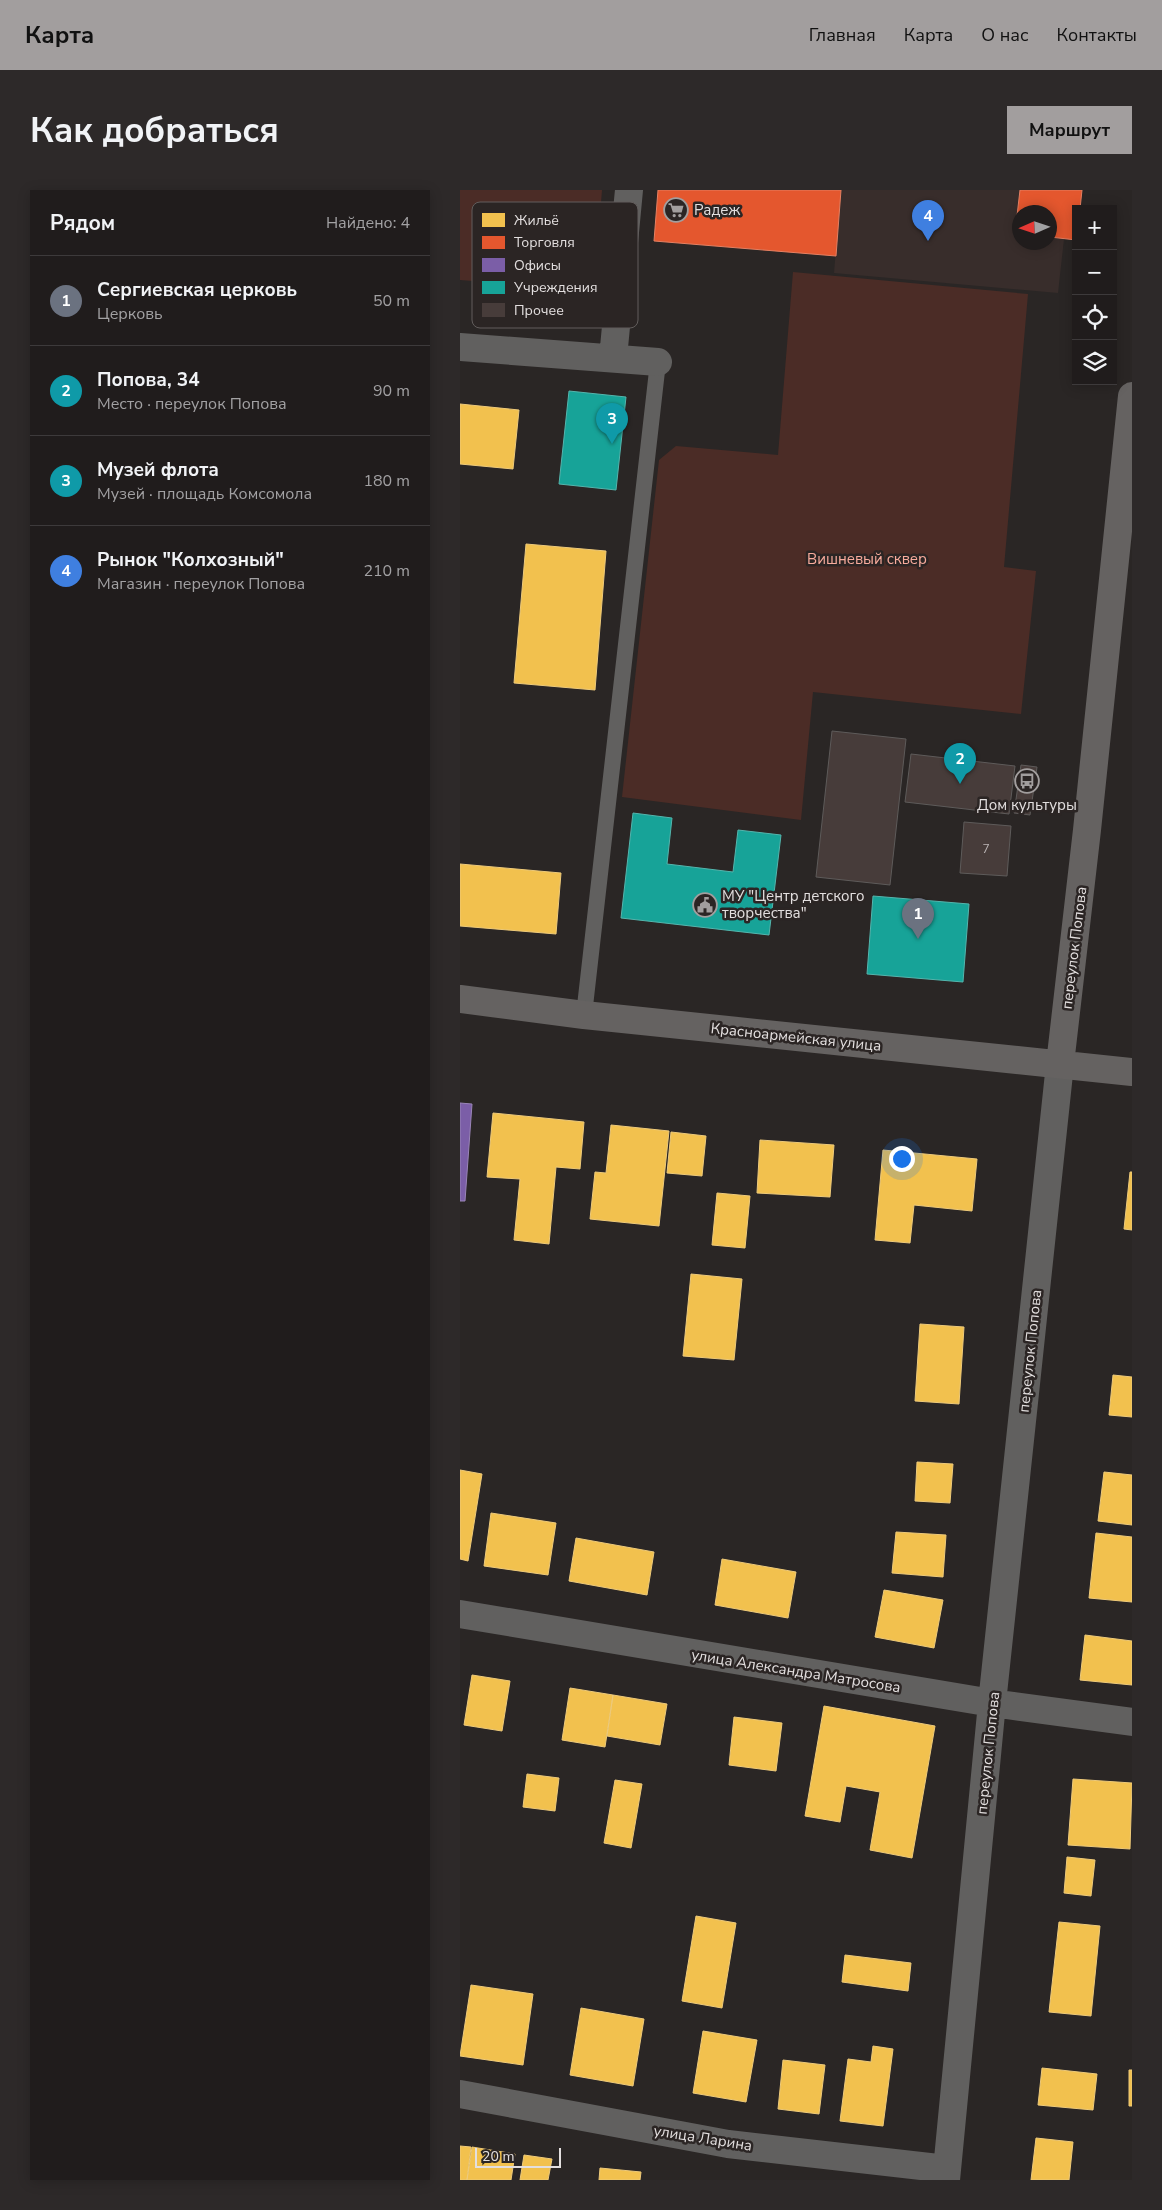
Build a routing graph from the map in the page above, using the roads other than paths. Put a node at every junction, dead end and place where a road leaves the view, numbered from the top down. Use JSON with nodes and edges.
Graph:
{"nodes":[{"id":1,"x":616,"y":328,"type":"edge"},
{"id":2,"x":460,"y":347,"type":"edge"},
{"id":3,"x":613,"y":358,"type":"junction"},
{"id":4,"x":658,"y":362,"type":"joint"},
{"id":5,"x":1132,"y":396,"type":"edge"},
{"id":6,"x":1126,"y":522,"type":"edge"},
{"id":7,"x":460,"y":999,"type":"edge"},
{"id":8,"x":584,"y":1015,"type":"junction"},
{"id":9,"x":1060,"y":1064,"type":"junction"},
{"id":10,"x":1132,"y":1072,"type":"edge"},
{"id":11,"x":460,"y":1614,"type":"edge"},
{"id":12,"x":992,"y":1704,"type":"junction"},
{"id":13,"x":1132,"y":1722,"type":"edge"},
{"id":14,"x":460,"y":2094,"type":"edge"},
{"id":15,"x":946,"y":2175,"type":"edge"}],
"edges":[{"from":1,"to":3,"type":"street"},
{"from":2,"to":3,"type":"street"},
{"from":3,"to":4,"type":"street"},
{"from":4,"to":8,"type":"lane"},
{"from":5,"to":6,"type":"main road","name":"переулок Попова"},
{"from":6,"to":9,"type":"main road","name":"переулок Попова"},
{"from":7,"to":8,"type":"main road","name":"Красноармейская улица"},
{"from":8,"to":9,"type":"main road","name":"Красноармейская улица"},
{"from":9,"to":10,"type":"main road","name":"Красноармейская улица"},
{"from":9,"to":12,"type":"street","name":"переулок Попова"},
{"from":11,"to":12,"type":"street","name":"улица Александра Матросова"},
{"from":12,"to":13,"type":"street","name":"улица Александра Матросова"},
{"from":12,"to":15,"type":"street","name":"переулок Попова"},
{"from":14,"to":15,"type":"street","name":"улица Ларина"}]}
